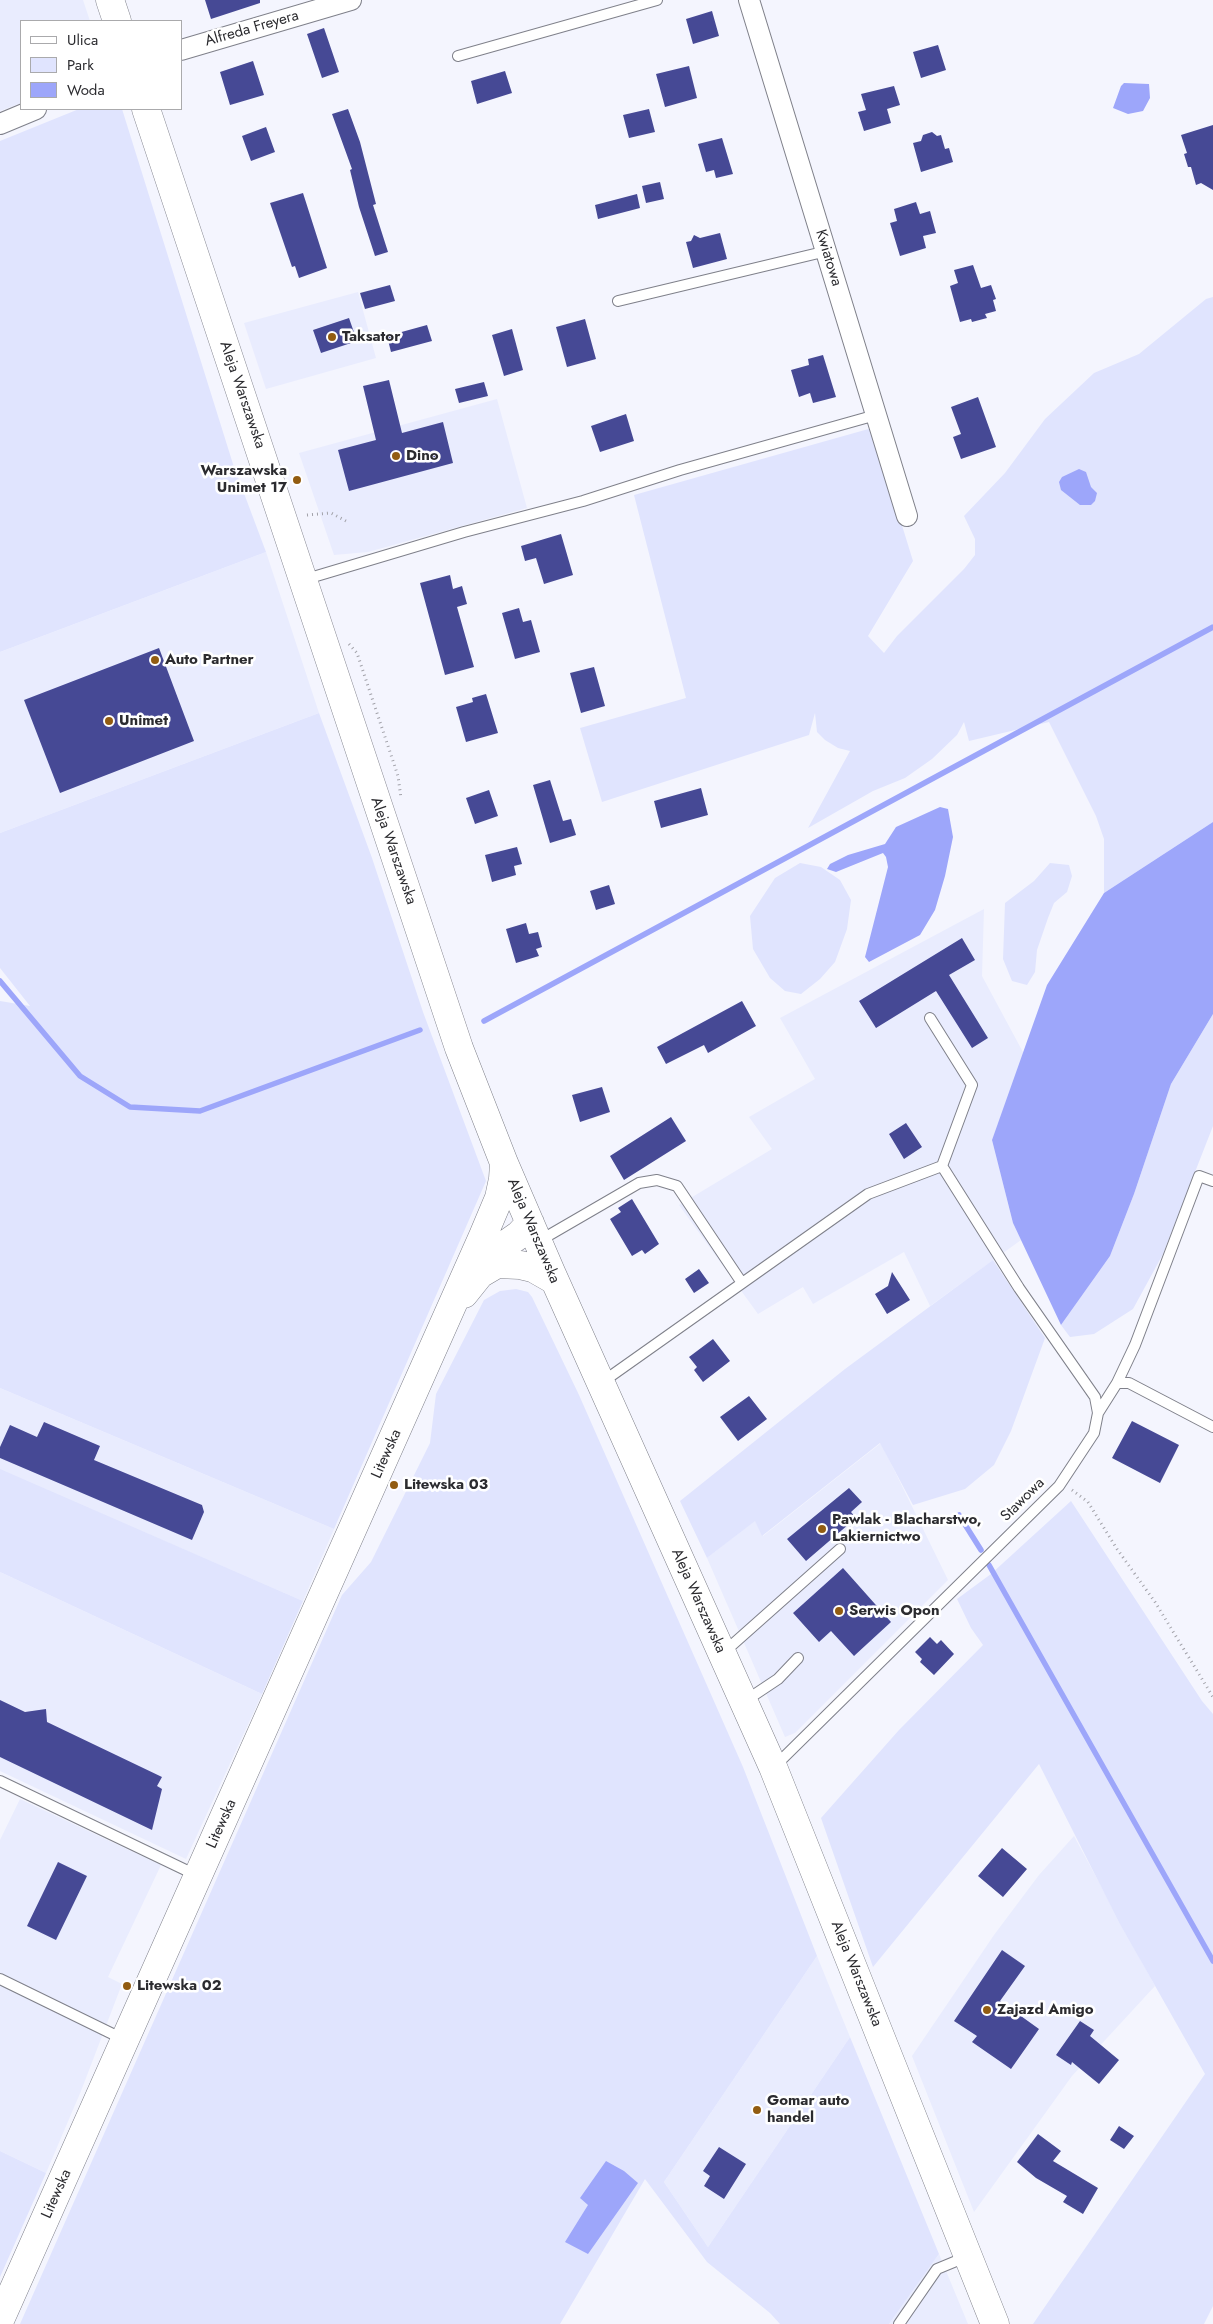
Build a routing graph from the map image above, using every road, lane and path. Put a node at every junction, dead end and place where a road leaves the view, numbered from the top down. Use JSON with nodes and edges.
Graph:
{"nodes":[{"id":1,"x":110,"y":0,"type":"edge"},
{"id":2,"x":351,"y":0,"type":"edge"},
{"id":3,"x":658,"y":0,"type":"edge"},
{"id":4,"x":749,"y":0,"type":"edge"},
{"id":5,"x":117,"y":20,"type":"edge"},
{"id":6,"x":182,"y":50,"type":"edge"},
{"id":7,"x":458,"y":56,"type":"dead end"},
{"id":8,"x":34,"y":110,"type":"edge"},
{"id":9,"x":146,"y":110,"type":"edge"},
{"id":10,"x":0,"y":124,"type":"edge"},
{"id":11,"x":826,"y":251,"type":"junction"},
{"id":12,"x":618,"y":302,"type":"dead end"},
{"id":13,"x":876,"y":415,"type":"junction"},
{"id":14,"x":307,"y":516,"type":"dead end"},
{"id":15,"x":907,"y":516,"type":"dead end"},
{"id":16,"x":346,"y":521,"type":"dead end"},
{"id":17,"x":303,"y":580,"type":"junction"},
{"id":18,"x":930,"y":1018,"type":"dead end"},
{"id":19,"x":504,"y":1163,"type":"junction"},
{"id":20,"x":942,"y":1166,"type":"junction"},
{"id":21,"x":1213,"y":1181,"type":"edge"},
{"id":22,"x":534,"y":1232,"type":"junction"},
{"id":23,"x":479,"y":1245,"type":"junction"},
{"id":24,"x":480,"y":1274,"type":"junction"},
{"id":25,"x":554,"y":1280,"type":"junction"},
{"id":26,"x":742,"y":1284,"type":"junction"},
{"id":27,"x":443,"y":1328,"type":"junction"},
{"id":28,"x":600,"y":1383,"type":"junction"},
{"id":29,"x":1117,"y":1383,"type":"junction"},
{"id":30,"x":1098,"y":1412,"type":"junction"},
{"id":31,"x":1213,"y":1427,"type":"edge"},
{"id":32,"x":1059,"y":1486,"type":"junction"},
{"id":33,"x":840,"y":1550,"type":"dead end"},
{"id":34,"x":722,"y":1654,"type":"junction"},
{"id":35,"x":798,"y":1658,"type":"dead end"},
{"id":36,"x":1213,"y":1697,"type":"edge"},
{"id":37,"x":743,"y":1702,"type":"junction"},
{"id":38,"x":773,"y":1767,"type":"junction"},
{"id":39,"x":0,"y":1781,"type":"edge"},
{"id":40,"x":199,"y":1876,"type":"junction"},
{"id":41,"x":0,"y":1979,"type":"edge"},
{"id":42,"x":126,"y":2041,"type":"junction"},
{"id":43,"x":968,"y":2256,"type":"junction"},
{"id":44,"x":0,"y":2320,"type":"edge"},
{"id":45,"x":899,"y":2324,"type":"edge"},
{"id":46,"x":995,"y":2324,"type":"edge"}],
"edges":[{"from":1,"to":5,"type":"street"},
{"from":2,"to":6,"type":"street","name":"Alfreda Freyera"},
{"from":3,"to":7,"type":"lane"},
{"from":4,"to":11,"type":"street","name":"Kwiatowa"},
{"from":8,"to":10,"type":"street"},
{"from":9,"to":17,"type":"street","name":"Aleja Warszawska"},
{"from":11,"to":12,"type":"lane"},
{"from":11,"to":13,"type":"street","name":"Kwiatowa"},
{"from":13,"to":15,"type":"street","name":"Kwiatowa"},
{"from":13,"to":17,"type":"lane"},
{"from":14,"to":16,"type":"path"},
{"from":17,"to":19,"type":"street","name":"Aleja Warszawska"},
{"from":18,"to":20,"type":"lane"},
{"from":19,"to":22,"type":"street","name":"Aleja Warszawska"},
{"from":19,"to":23,"type":"street"},
{"from":20,"to":26,"type":"lane"},
{"from":20,"to":30,"type":"lane"},
{"from":21,"to":29,"type":"lane","name":"Stawowa"},
{"from":22,"to":23,"type":"street"},
{"from":22,"to":24,"type":"street"},
{"from":22,"to":25,"type":"street","name":"Aleja Warszawska"},
{"from":22,"to":26,"type":"lane"},
{"from":23,"to":27,"type":"street"},
{"from":24,"to":25,"type":"street"},
{"from":24,"to":27,"type":"street"},
{"from":25,"to":28,"type":"street","name":"Aleja Warszawska"},
{"from":26,"to":28,"type":"lane"},
{"from":27,"to":40,"type":"street","name":"Litewska"},
{"from":28,"to":34,"type":"street","name":"Aleja Warszawska"},
{"from":29,"to":30,"type":"lane","name":"Stawowa"},
{"from":29,"to":31,"type":"lane"},
{"from":30,"to":32,"type":"lane","name":"Stawowa"},
{"from":32,"to":36,"type":"path"},
{"from":32,"to":38,"type":"lane","name":"Stawowa"},
{"from":33,"to":34,"type":"lane"},
{"from":34,"to":37,"type":"street","name":"Aleja Warszawska"},
{"from":35,"to":37,"type":"lane"},
{"from":37,"to":38,"type":"street","name":"Aleja Warszawska"},
{"from":38,"to":43,"type":"street","name":"Aleja Warszawska"},
{"from":39,"to":40,"type":"lane"},
{"from":40,"to":42,"type":"street","name":"Litewska"},
{"from":41,"to":42,"type":"lane"},
{"from":42,"to":44,"type":"street","name":"Litewska"},
{"from":43,"to":45,"type":"lane"},
{"from":43,"to":46,"type":"street","name":"Aleja Warszawska"}]}
